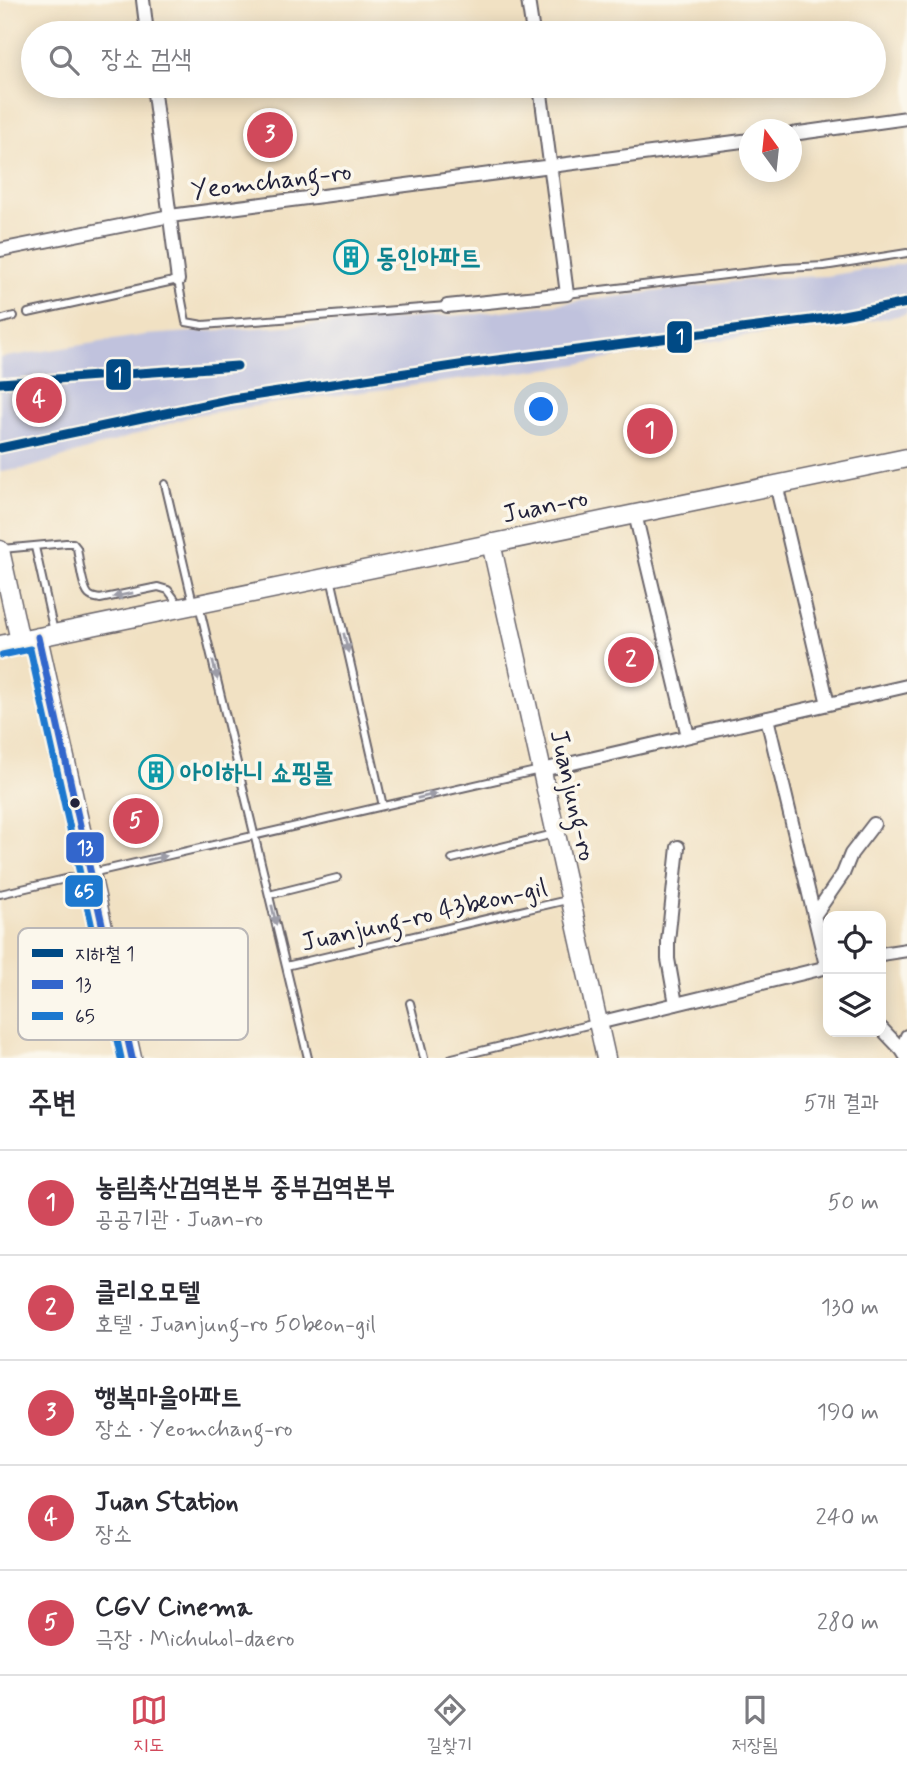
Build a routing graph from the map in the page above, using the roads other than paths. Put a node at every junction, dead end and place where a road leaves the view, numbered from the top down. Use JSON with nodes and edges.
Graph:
{"nodes":[{"id":1,"x":143,"y":0,"type":"edge"},
{"id":2,"x":528,"y":0,"type":"edge"},
{"id":3,"x":146,"y":21,"type":"edge"},
{"id":4,"x":531,"y":21,"type":"edge"},
{"id":5,"x":155,"y":98,"type":"edge"},
{"id":6,"x":541,"y":98,"type":"edge"},
{"id":7,"x":907,"y":118,"type":"edge"},
{"id":8,"x":802,"y":133,"type":"edge"},
{"id":9,"x":739,"y":141,"type":"edge"},
{"id":10,"x":550,"y":167,"type":"junction"},
{"id":11,"x":170,"y":216,"type":"junction"},
{"id":12,"x":0,"y":250,"type":"edge"},
{"id":13,"x":907,"y":253,"type":"edge"},
{"id":14,"x":178,"y":280,"type":"junction"},
{"id":15,"x":567,"y":294,"type":"junction"},
{"id":16,"x":447,"y":306,"type":"joint"},
{"id":17,"x":28,"y":313,"type":"dead end"},
{"id":18,"x":14,"y":316,"type":"dead end"},
{"id":19,"x":0,"y":320,"type":"edge"},
{"id":20,"x":907,"y":458,"type":"edge"},
{"id":21,"x":166,"y":484,"type":"dead end"},
{"id":22,"x":776,"y":485,"type":"junction"},
{"id":23,"x":635,"y":514,"type":"junction"},
{"id":24,"x":491,"y":543,"type":"junction"},
{"id":25,"x":35,"y":547,"type":"junction"},
{"id":26,"x":0,"y":550,"type":"edge"},
{"id":27,"x":330,"y":577,"type":"junction"},
{"id":28,"x":191,"y":605,"type":"junction"},
{"id":29,"x":46,"y":635,"type":"junction"},
{"id":30,"x":20,"y":641,"type":"junction"},
{"id":31,"x":0,"y":645,"type":"edge"},
{"id":32,"x":907,"y":685,"type":"edge"},
{"id":33,"x":828,"y":704,"type":"junction"},
{"id":34,"x":767,"y":718,"type":"junction"},
{"id":35,"x":688,"y":736,"type":"junction"},
{"id":36,"x":542,"y":770,"type":"junction"},
{"id":37,"x":383,"y":806,"type":"junction"},
{"id":38,"x":874,"y":824,"type":"dead end"},
{"id":39,"x":556,"y":833,"type":"junction"},
{"id":40,"x":255,"y":835,"type":"junction"},
{"id":41,"x":678,"y":846,"type":"dead end"},
{"id":42,"x":452,"y":859,"type":"dead end"},
{"id":43,"x":91,"y":873,"type":"junction"},
{"id":44,"x":337,"y":878,"type":"dead end"},
{"id":45,"x":0,"y":894,"type":"edge"},
{"id":46,"x":269,"y":895,"type":"junction"},
{"id":47,"x":570,"y":899,"type":"junction"},
{"id":48,"x":814,"y":916,"type":"junction"},
{"id":49,"x":103,"y":928,"type":"edge"},
{"id":50,"x":907,"y":950,"type":"edge"},
{"id":51,"x":823,"y":953,"type":"edge"},
{"id":52,"x":886,"y":953,"type":"edge"},
{"id":53,"x":286,"y":966,"type":"junction"},
{"id":54,"x":823,"y":968,"type":"edge"},
{"id":55,"x":410,"y":1003,"type":"dead end"},
{"id":56,"x":676,"y":1004,"type":"junction"},
{"id":57,"x":598,"y":1023,"type":"junction"},
{"id":58,"x":886,"y":1034,"type":"edge"},
{"id":59,"x":907,"y":1036,"type":"edge"},
{"id":60,"x":128,"y":1040,"type":"edge"},
{"id":61,"x":904,"y":1054,"type":"edge"},
{"id":62,"x":132,"y":1058,"type":"edge"},
{"id":63,"x":308,"y":1058,"type":"edge"},
{"id":64,"x":424,"y":1058,"type":"edge"},
{"id":65,"x":452,"y":1058,"type":"edge"},
{"id":66,"x":606,"y":1058,"type":"edge"}],
"edges":[{"from":1,"to":3,"type":"street"},
{"from":2,"to":4,"type":"street"},
{"from":5,"to":11,"type":"street"},
{"from":6,"to":10,"type":"street"},
{"from":7,"to":8,"type":"street"},
{"from":9,"to":10,"type":"street","name":"Yeomchang-ro"},
{"from":10,"to":11,"type":"street","name":"Yeomchang-ro"},
{"from":10,"to":15,"type":"street"},
{"from":11,"to":12,"type":"street","name":"Yeomchang-ro"},
{"from":11,"to":14,"type":"street"},
{"from":13,"to":15,"type":"lane"},
{"from":14,"to":16,"type":"lane"},
{"from":14,"to":17,"type":"lane"},
{"from":15,"to":16,"type":"street"},
{"from":18,"to":19,"type":"lane"},
{"from":20,"to":22,"type":"main road","name":"Juan-ro"},
{"from":21,"to":28,"type":"lane"},
{"from":22,"to":23,"type":"main road","name":"Juan-ro"},
{"from":22,"to":33,"type":"street"},
{"from":23,"to":24,"type":"main road","name":"Juan-ro"},
{"from":23,"to":35,"type":"street"},
{"from":24,"to":27,"type":"main road","name":"Juan-ro"},
{"from":24,"to":36,"type":"main road","name":"Juanjung-ro"},
{"from":25,"to":26,"type":"lane"},
{"from":28,"to":25,"type":"lane","one_way":true},
{"from":25,"to":29,"type":"lane"},
{"from":26,"to":30,"type":"main road"},
{"from":27,"to":28,"type":"main road","name":"Juan-ro"},
{"from":27,"to":37,"type":"lane","one_way":true},
{"from":28,"to":29,"type":"main road","name":"Juan-ro"},
{"from":28,"to":40,"type":"lane","one_way":true},
{"from":29,"to":30,"type":"main road","name":"Juan-ro"},
{"from":29,"to":43,"type":"main road"},
{"from":30,"to":31,"type":"main road","name":"Juan-ro"},
{"from":32,"to":33,"type":"street"},
{"from":33,"to":34,"type":"street"},
{"from":34,"to":35,"type":"street"},
{"from":34,"to":48,"type":"street"},
{"from":35,"to":36,"type":"street"},
{"from":37,"to":36,"type":"lane","one_way":true},
{"from":36,"to":39,"type":"main road","name":"Juanjung-ro"},
{"from":37,"to":40,"type":"lane"},
{"from":38,"to":48,"type":"street"},
{"from":39,"to":42,"type":"lane"},
{"from":39,"to":47,"type":"main road","name":"Juanjung-ro"},
{"from":43,"to":40,"type":"lane","one_way":true},
{"from":40,"to":46,"type":"lane"},
{"from":41,"to":56,"type":"street"},
{"from":43,"to":45,"type":"lane"},
{"from":43,"to":49,"type":"main road"},
{"from":44,"to":46,"type":"lane"},
{"from":46,"to":53,"type":"lane","one_way":true},
{"from":47,"to":53,"type":"lane","name":"Juanjung-ro 43beon-gil"},
{"from":47,"to":57,"type":"main road","name":"Juanjung-ro"},
{"from":48,"to":51,"type":"street"},
{"from":50,"to":52,"type":"street"},
{"from":53,"to":63,"type":"lane"},
{"from":54,"to":56,"type":"street"},
{"from":55,"to":64,"type":"lane"},
{"from":56,"to":57,"type":"street"},
{"from":57,"to":65,"type":"lane"},
{"from":57,"to":66,"type":"main road","name":"Juanjung-ro"},
{"from":58,"to":61,"type":"street"},
{"from":59,"to":61,"type":"street"},
{"from":60,"to":62,"type":"main road"}]}
